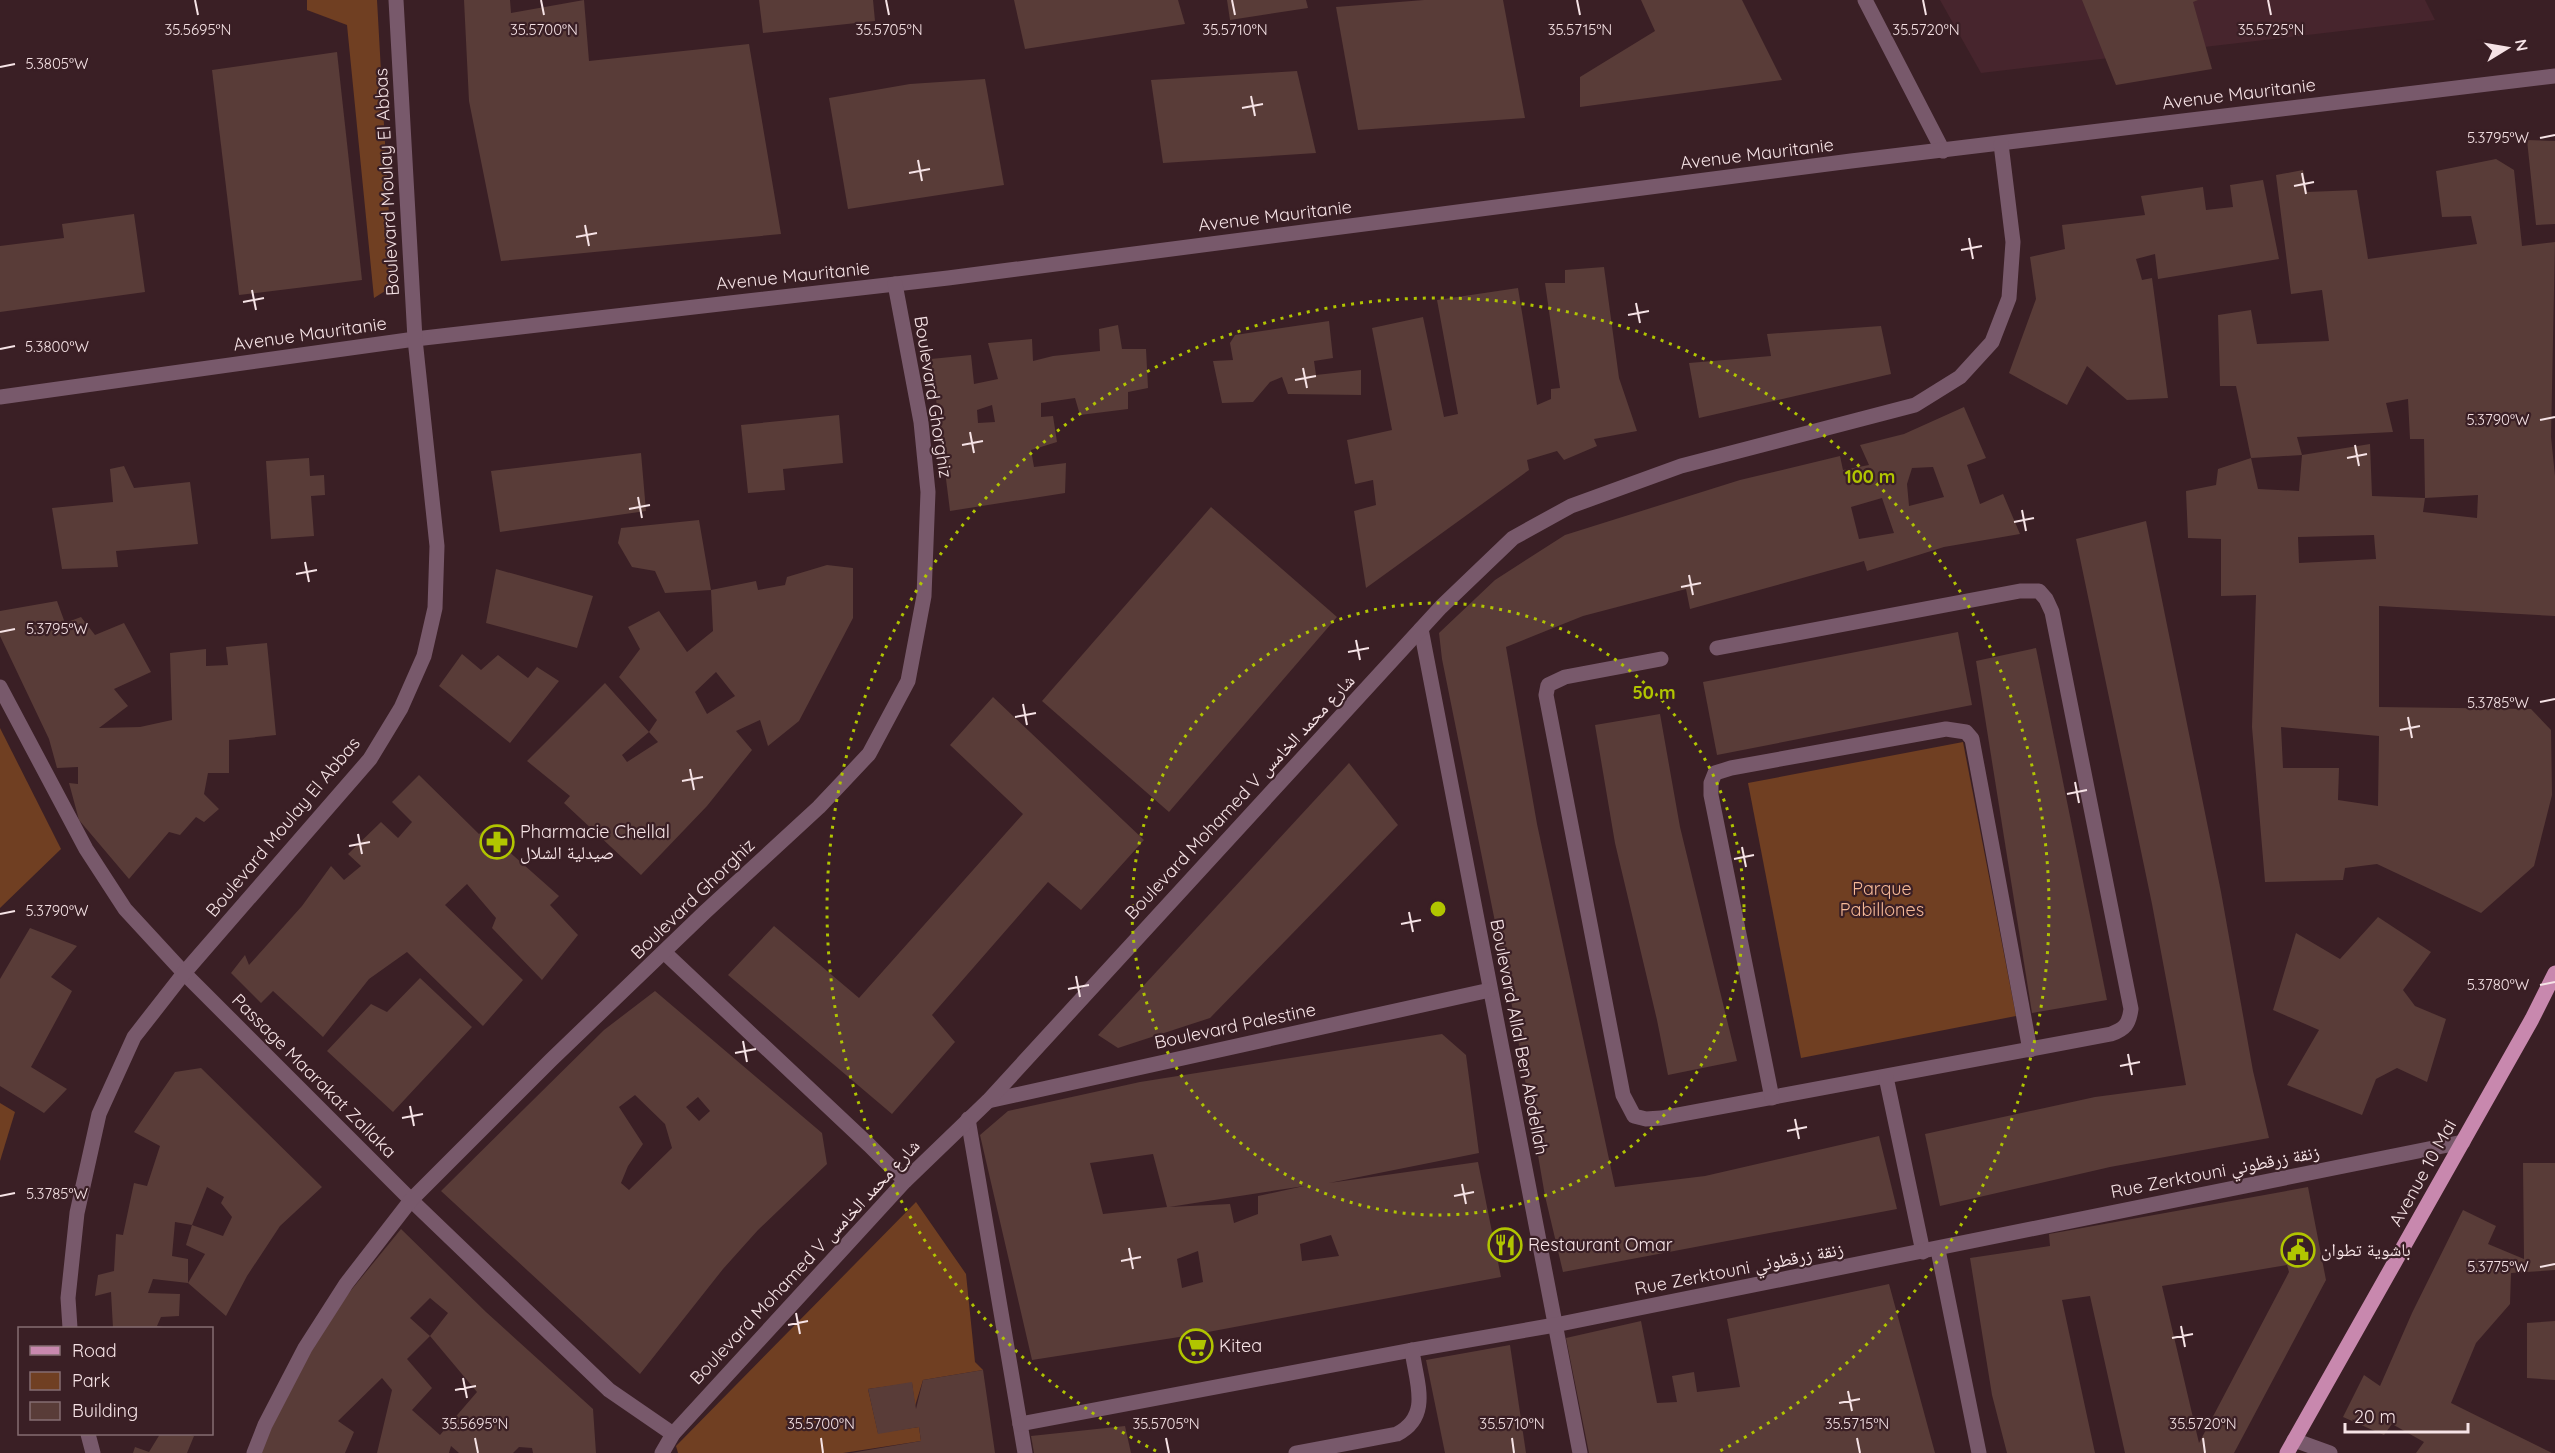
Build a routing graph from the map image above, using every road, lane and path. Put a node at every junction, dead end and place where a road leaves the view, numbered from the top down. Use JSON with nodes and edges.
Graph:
{"nodes":[{"id":1,"x":396,"y":0,"type":"edge"},
{"id":2,"x":1864,"y":0,"type":"edge"},
{"id":3,"x":2555,"y":76,"type":"edge"},
{"id":4,"x":2001,"y":144,"type":"junction"},
{"id":5,"x":1942,"y":151,"type":"junction"},
{"id":6,"x":895,"y":284,"type":"junction"},
{"id":7,"x":415,"y":339,"type":"junction"},
{"id":8,"x":0,"y":397,"type":"edge"},
{"id":9,"x":1421,"y":629,"type":"junction"},
{"id":10,"x":1717,"y":648,"type":"dead end"},
{"id":11,"x":1661,"y":659,"type":"dead end"},
{"id":12,"x":0,"y":687,"type":"edge"},
{"id":13,"x":665,"y":953,"type":"junction"},
{"id":14,"x":184,"y":973,"type":"junction"},
{"id":15,"x":2555,"y":973,"type":"edge"},
{"id":16,"x":1490,"y":990,"type":"junction"},
{"id":17,"x":2030,"y":1050,"type":"junction"},
{"id":18,"x":1886,"y":1077,"type":"junction"},
{"id":19,"x":1772,"y":1098,"type":"junction"},
{"id":20,"x":988,"y":1101,"type":"junction"},
{"id":21,"x":968,"y":1119,"type":"junction"},
{"id":22,"x":2463,"y":1143,"type":"junction"},
{"id":23,"x":904,"y":1181,"type":"junction"},
{"id":24,"x":411,"y":1200,"type":"junction"},
{"id":25,"x":1930,"y":1251,"type":"junction"},
{"id":26,"x":1554,"y":1325,"type":"junction"},
{"id":27,"x":70,"y":1327,"type":"edge"},
{"id":28,"x":1412,"y":1350,"type":"junction"},
{"id":29,"x":1020,"y":1424,"type":"junction"},
{"id":30,"x":673,"y":1434,"type":"junction"},
{"id":31,"x":88,"y":1435,"type":"edge"},
{"id":32,"x":2291,"y":1447,"type":"edge"},
{"id":33,"x":93,"y":1453,"type":"edge"},
{"id":34,"x":254,"y":1453,"type":"edge"},
{"id":35,"x":662,"y":1453,"type":"edge"},
{"id":36,"x":1025,"y":1453,"type":"edge"},
{"id":37,"x":1296,"y":1453,"type":"edge"},
{"id":38,"x":1580,"y":1453,"type":"edge"},
{"id":39,"x":1979,"y":1453,"type":"edge"},
{"id":40,"x":2330,"y":1453,"type":"edge"}],
"edges":[{"from":1,"to":7,"type":"street","name":"Boulevard Moulay El Abbas"},
{"from":2,"to":5,"type":"street"},
{"from":3,"to":4,"type":"street","name":"Avenue Mauritanie"},
{"from":4,"to":5,"type":"street","name":"Avenue Mauritanie"},
{"from":4,"to":9,"type":"street","name":"Boulevard Mohamed V شارع محمد الخامس"},
{"from":5,"to":6,"type":"street","name":"Avenue Mauritanie"},
{"from":6,"to":7,"type":"street","name":"Avenue Mauritanie"},
{"from":6,"to":13,"type":"street","name":"Boulevard Ghorghiz"},
{"from":7,"to":8,"type":"street","name":"Avenue Mauritanie"},
{"from":7,"to":14,"type":"street","name":"Boulevard Moulay El Abbas"},
{"from":9,"to":16,"type":"street","name":"Boulevard Allal Ben Abdellah"},
{"from":9,"to":20,"type":"street","name":"Boulevard Mohamed V شارع محمد الخامس"},
{"from":10,"to":17,"type":"street"},
{"from":11,"to":19,"type":"street"},
{"from":12,"to":14,"type":"street","name":"Passage Maarakat Zallaka"},
{"from":13,"to":23,"type":"street"},
{"from":13,"to":24,"type":"street","name":"Boulevard Ghorghiz"},
{"from":14,"to":24,"type":"street","name":"Passage Maarakat Zallaka"},
{"from":14,"to":27,"type":"street","name":"Boulevard Moulay El Abbas"},
{"from":15,"to":22,"type":"main road","name":"Avenue 10 Mai"},
{"from":16,"to":20,"type":"street","name":"Boulevard Palestine"},
{"from":16,"to":26,"type":"street","name":"Boulevard Allal Ben Abdellah"},
{"from":17,"to":18,"type":"street"},
{"from":17,"to":19,"type":"street"},
{"from":18,"to":19,"type":"street"},
{"from":18,"to":25,"type":"street"},
{"from":20,"to":21,"type":"street","name":"Boulevard Mohamed V شارع محمد الخامس"},
{"from":21,"to":23,"type":"street","name":"Boulevard Mohamed V شارع محمد الخامس"},
{"from":21,"to":29,"type":"street"},
{"from":22,"to":25,"type":"street","name":"Rue Zerktouni زنقة زرقطوني"},
{"from":22,"to":32,"type":"main road","name":"Avenue 10 Mai"},
{"from":23,"to":30,"type":"street","name":"Boulevard Mohamed V شارع محمد الخامس"},
{"from":24,"to":30,"type":"street","name":"Passage Maarakat Zallaka"},
{"from":24,"to":34,"type":"street","name":"Boulevard Ghorghiz"},
{"from":25,"to":26,"type":"street","name":"Rue Zerktouni زنقة زرقطوني"},
{"from":25,"to":39,"type":"street"},
{"from":26,"to":28,"type":"street","name":"Rue Zerktouni زنقة زرقطوني"},
{"from":26,"to":38,"type":"street","name":"Boulevard Allal Ben Abdellah"},
{"from":28,"to":29,"type":"street","name":"Rue Zerktouni زنقة زرقطوني"},
{"from":28,"to":37,"type":"street"},
{"from":29,"to":36,"type":"street"},
{"from":30,"to":35,"type":"street","name":"Boulevard Mohamed V شارع محمد الخامس"},
{"from":31,"to":33,"type":"street"},
{"from":32,"to":40,"type":"street"}]}
